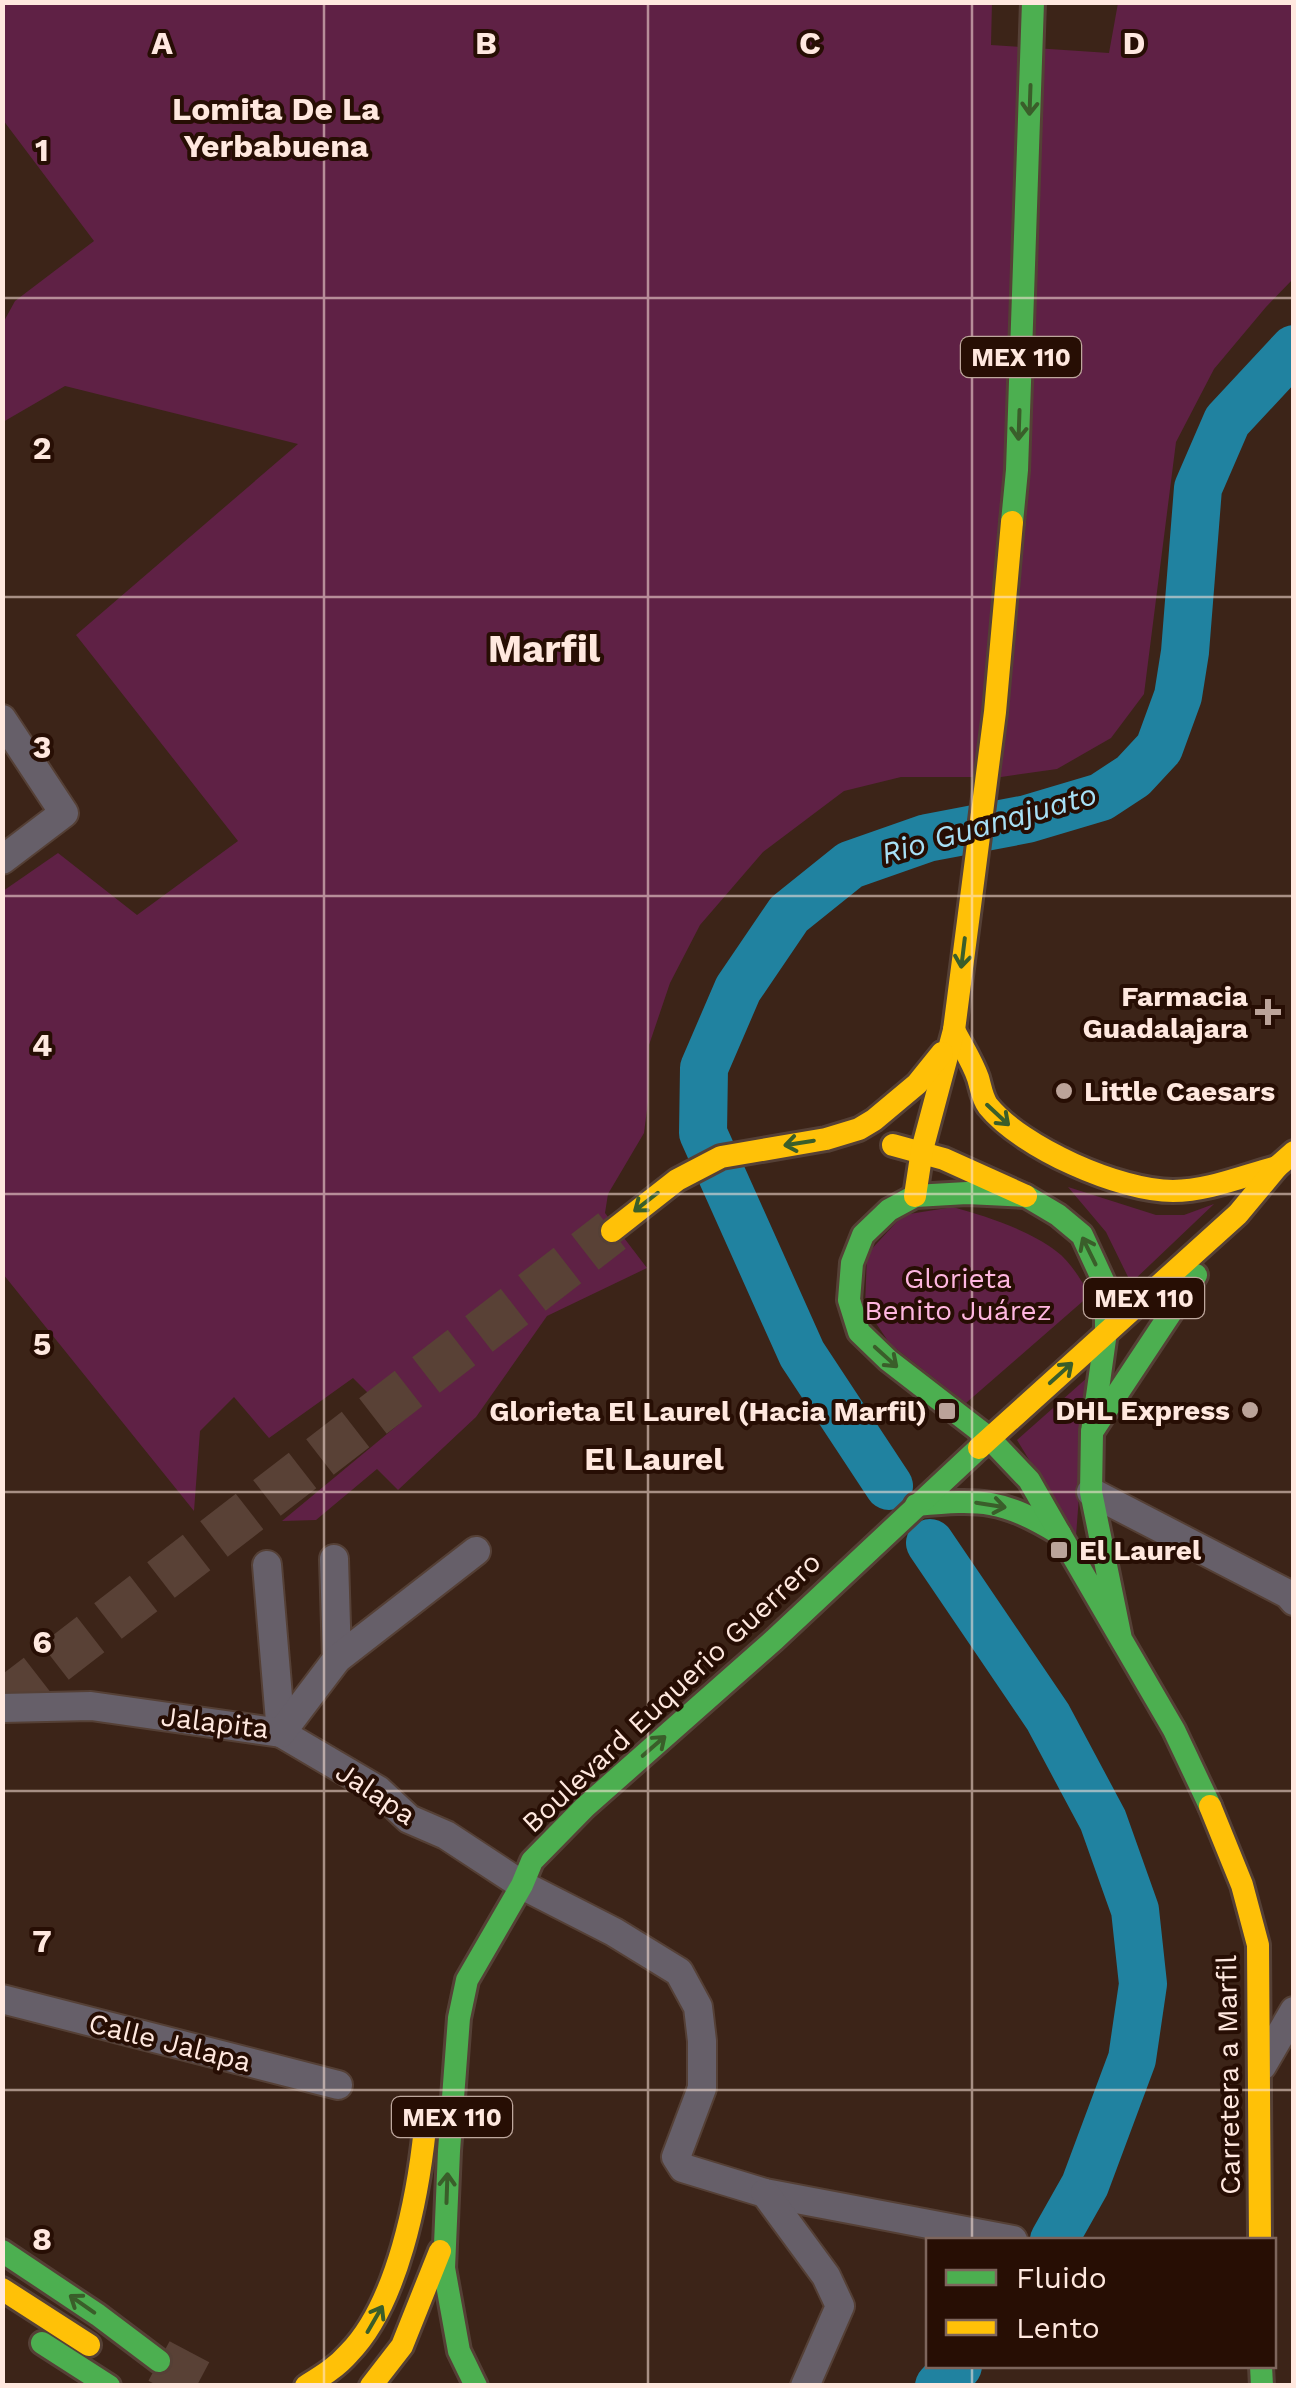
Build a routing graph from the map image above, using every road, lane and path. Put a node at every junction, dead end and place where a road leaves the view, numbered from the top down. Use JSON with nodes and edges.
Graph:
{"nodes":[{"id":1,"x":1033,"y":2,"type":"edge"},
{"id":2,"x":2,"y":719,"type":"edge"},
{"id":3,"x":2,"y":860,"type":"edge"},
{"id":4,"x":954,"y":1030,"type":"junction"},
{"id":5,"x":841,"y":1136,"type":"junction"},
{"id":6,"x":922,"y":1150,"type":"junction"},
{"id":7,"x":1285,"y":1160,"type":"edge"},
{"id":8,"x":915,"y":1196,"type":"junction"},
{"id":9,"x":1026,"y":1196,"type":"junction"},
{"id":10,"x":1238,"y":1214,"type":"junction"},
{"id":11,"x":612,"y":1230,"type":"tunnel mouth"},
{"id":12,"x":1106,"y":1332,"type":"junction"},
{"id":13,"x":1092,"y":1432,"type":"junction"},
{"id":14,"x":989,"y":1438,"type":"junction"},
{"id":15,"x":1091,"y":1492,"type":"junction"},
{"id":16,"x":916,"y":1505,"type":"junction"},
{"id":17,"x":1060,"y":1534,"type":"junction"},
{"id":18,"x":476,"y":1552,"type":"dead end"},
{"id":19,"x":334,"y":1559,"type":"dead end"},
{"id":20,"x":267,"y":1565,"type":"dead end"},
{"id":21,"x":1294,"y":1601,"type":"edge"},
{"id":22,"x":1121,"y":1639,"type":"junction"},
{"id":23,"x":337,"y":1658,"type":"junction"},
{"id":24,"x":2,"y":1708,"type":"edge"},
{"id":25,"x":281,"y":1733,"type":"junction"},
{"id":26,"x":521,"y":1875,"type":"junction"},
{"id":27,"x":2,"y":1999,"type":"edge"},
{"id":28,"x":1294,"y":2011,"type":"edge"},
{"id":29,"x":434,"y":2046,"type":"dead end"},
{"id":30,"x":1260,"y":2071,"type":"junction"},
{"id":31,"x":338,"y":2084,"type":"dead end"},
{"id":32,"x":426,"y":2112,"type":"dead end"},
{"id":33,"x":765,"y":2193,"type":"junction"},
{"id":34,"x":445,"y":2237,"type":"junction"},
{"id":35,"x":1000,"y":2238,"type":"edge"},
{"id":36,"x":1260,"y":2238,"type":"edge"},
{"id":37,"x":2,"y":2250,"type":"edge"},
{"id":38,"x":2,"y":2289,"type":"edge"},
{"id":39,"x":18,"y":2328,"type":"dead end"},
{"id":40,"x":402,"y":2346,"type":"junction"},
{"id":41,"x":104,"y":2355,"type":"dead end"},
{"id":42,"x":159,"y":2361,"type":"tunnel mouth"},
{"id":43,"x":109,"y":2386,"type":"edge"},
{"id":44,"x":306,"y":2386,"type":"edge"},
{"id":45,"x":370,"y":2386,"type":"edge"},
{"id":46,"x":399,"y":2386,"type":"edge"},
{"id":47,"x":476,"y":2386,"type":"edge"},
{"id":48,"x":805,"y":2386,"type":"edge"}],
"edges":[{"from":1,"to":4,"type":"main road","number":"MEX 110","one_way":true},
{"from":2,"to":3,"type":"street"},
{"from":4,"to":5,"type":"main road","number":"MEX 110"},
{"from":4,"to":6,"type":"main road"},
{"from":4,"to":7,"type":"main road","one_way":true},
{"from":5,"to":6,"type":"main road","number":"MEX 110"},
{"from":5,"to":11,"type":"main road","number":"MEX 110","one_way":true},
{"from":6,"to":8,"type":"main road"},
{"from":6,"to":9,"type":"main road","number":"MEX 110"},
{"from":7,"to":10,"type":"main road","number":"MEX 110"},
{"from":8,"to":9,"type":"main road"},
{"from":8,"to":14,"type":"main road","one_way":true},
{"from":12,"to":9,"type":"main road","number":"MEX 110","one_way":true},
{"from":10,"to":12,"type":"main road","number":"MEX 110"},
{"from":10,"to":13,"type":"main road"},
{"from":12,"to":13,"type":"main road","name":"Carretera a Marfil"},
{"from":14,"to":12,"type":"main road","number":"MEX 110","one_way":true},
{"from":13,"to":15,"type":"main road","name":"Carretera a Marfil"},
{"from":14,"to":16,"type":"main road","name":"Boulevard Euquerio Guerrero","number":"MEX 110"},
{"from":14,"to":17,"type":"main road","name":"Carretera a Marfil"},
{"from":15,"to":21,"type":"street"},
{"from":15,"to":22,"type":"main road","name":"Carretera a Marfil"},
{"from":16,"to":17,"type":"main road","one_way":true},
{"from":26,"to":16,"type":"main road","name":"Boulevard Euquerio Guerrero","number":"MEX 110","one_way":true},
{"from":17,"to":22,"type":"main road","name":"Carretera a Marfil"},
{"from":18,"to":23,"type":"street","name":"Jalapita"},
{"from":19,"to":23,"type":"street"},
{"from":20,"to":25,"type":"street"},
{"from":22,"to":30,"type":"main road","name":"Carretera a Marfil"},
{"from":23,"to":25,"type":"street","name":"Jalapita"},
{"from":24,"to":25,"type":"street","name":"Jalapita"},
{"from":25,"to":26,"type":"street","name":"Jalapa"},
{"from":26,"to":29,"type":"main road"},
{"from":26,"to":33,"type":"street","name":"Jalapa"},
{"from":34,"to":26,"type":"main road","name":"Boulevard Euquerio Guerrero","number":"MEX 110","one_way":true},
{"from":27,"to":31,"type":"street","name":"Calle Jalapa"},
{"from":28,"to":30,"type":"street"},
{"from":30,"to":36,"type":"main road","name":"Carretera a Marfil"},
{"from":44,"to":32,"type":"main road","one_way":true},
{"from":33,"to":35,"type":"street"},
{"from":33,"to":48,"type":"street"},
{"from":34,"to":40,"type":"main road"},
{"from":34,"to":47,"type":"main road","name":"Boulevard Euquerio Guerrero","number":"MEX 110"},
{"from":42,"to":37,"type":"main road","one_way":true},
{"from":38,"to":41,"type":"main road"},
{"from":39,"to":43,"type":"main road"},
{"from":40,"to":45,"type":"main road"},
{"from":40,"to":46,"type":"main road"}]}
